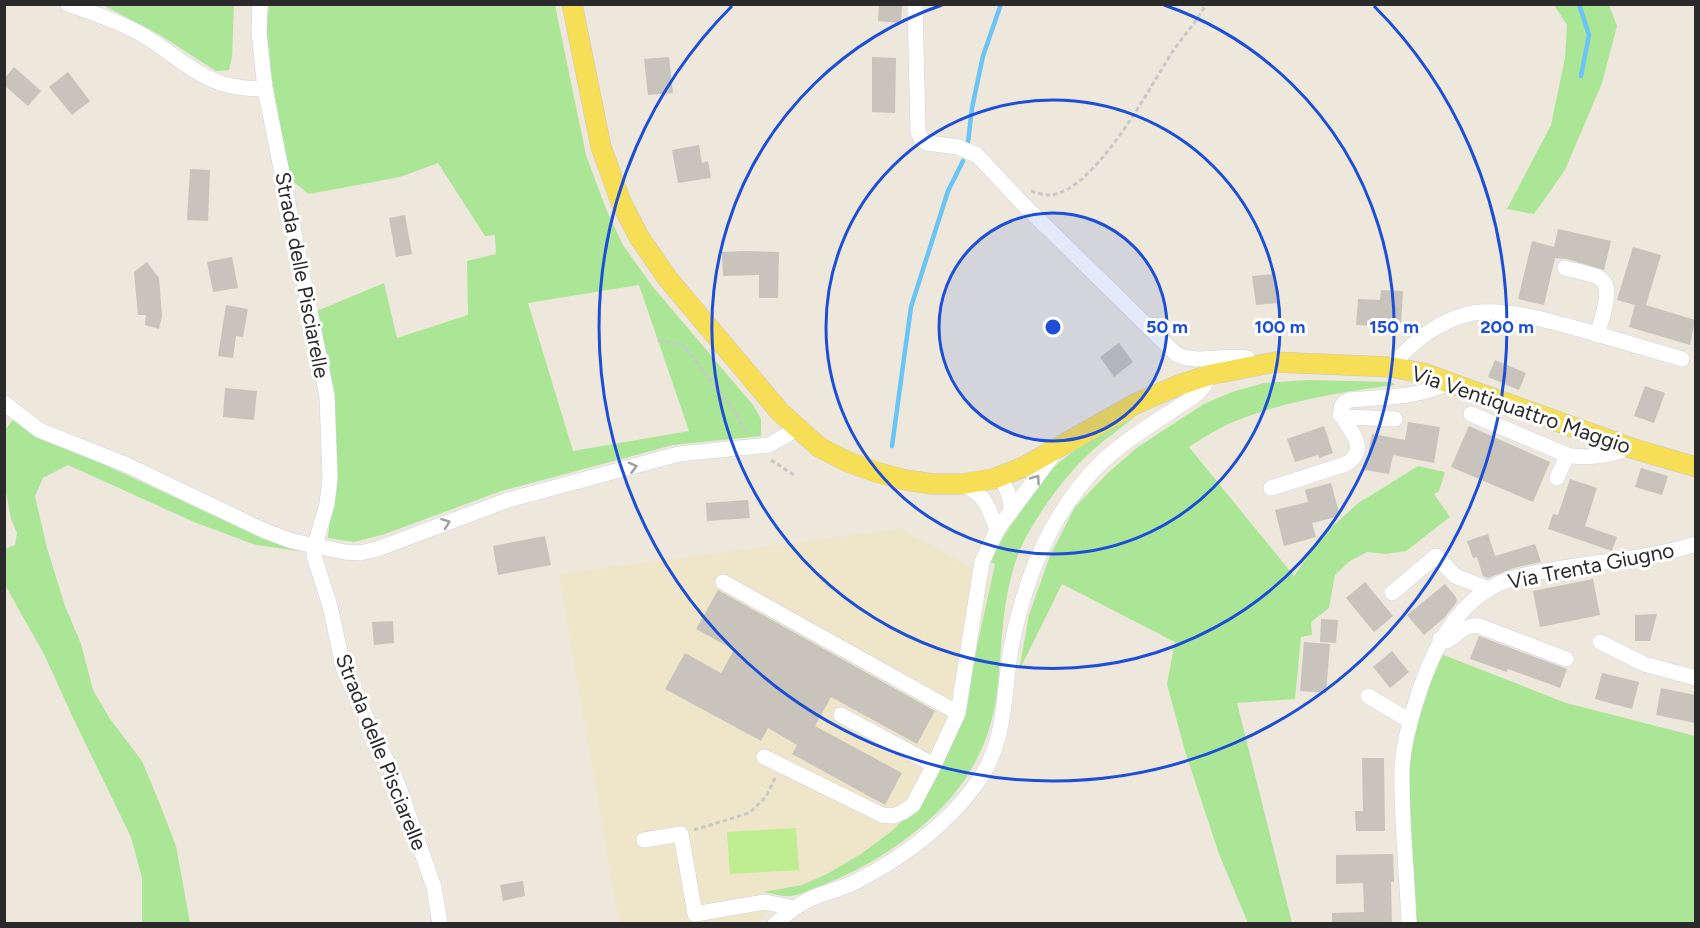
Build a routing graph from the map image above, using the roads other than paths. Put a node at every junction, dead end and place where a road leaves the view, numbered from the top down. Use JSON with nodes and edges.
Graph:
{"nodes":[{"id":1,"x":68,"y":4,"type":"edge"},
{"id":2,"x":260,"y":4,"type":"edge"},
{"id":3,"x":572,"y":4,"type":"edge"},
{"id":4,"x":915,"y":4,"type":"edge"},
{"id":5,"x":265,"y":89,"type":"junction"},
{"id":6,"x":1565,"y":268,"type":"dead end"},
{"id":7,"x":1597,"y":334,"type":"junction"},
{"id":8,"x":1682,"y":359,"type":"dead end"},
{"id":9,"x":1252,"y":367,"type":"junction"},
{"id":10,"x":1390,"y":368,"type":"junction"},
{"id":11,"x":1209,"y":375,"type":"junction"},
{"id":12,"x":1450,"y":382,"type":"junction"},
{"id":13,"x":8,"y":412,"type":"edge"},
{"id":14,"x":1471,"y":414,"type":"dead end"},
{"id":15,"x":1340,"y":415,"type":"junction"},
{"id":16,"x":1395,"y":419,"type":"dead end"},
{"id":17,"x":797,"y":429,"type":"junction"},
{"id":18,"x":1060,"y":445,"type":"junction"},
{"id":19,"x":1631,"y":448,"type":"junction"},
{"id":20,"x":1567,"y":455,"type":"junction"},
{"id":21,"x":1695,"y":467,"type":"edge"},
{"id":22,"x":1000,"y":477,"type":"junction"},
{"id":23,"x":1557,"y":478,"type":"dead end"},
{"id":24,"x":960,"y":484,"type":"junction"},
{"id":25,"x":1271,"y":488,"type":"dead end"},
{"id":26,"x":988,"y":507,"type":"junction"},
{"id":27,"x":1011,"y":512,"type":"junction"},
{"id":28,"x":998,"y":530,"type":"junction"},
{"id":29,"x":1695,"y":544,"type":"edge"},
{"id":30,"x":315,"y":545,"type":"junction"},
{"id":31,"x":723,"y":582,"type":"dead end"},
{"id":32,"x":1489,"y":589,"type":"junction"},
{"id":33,"x":1392,"y":593,"type":"dead end"},
{"id":34,"x":1440,"y":639,"type":"junction"},
{"id":35,"x":1600,"y":642,"type":"dead end"},
{"id":36,"x":1566,"y":659,"type":"dead end"},
{"id":37,"x":1695,"y":678,"type":"edge"},
{"id":38,"x":1368,"y":696,"type":"dead end"},
{"id":39,"x":958,"y":713,"type":"junction"},
{"id":40,"x":841,"y":715,"type":"dead end"},
{"id":41,"x":1410,"y":721,"type":"junction"},
{"id":42,"x":764,"y":757,"type":"dead end"},
{"id":43,"x":934,"y":765,"type":"junction"},
{"id":44,"x":644,"y":840,"type":"dead end"},
{"id":45,"x":794,"y":908,"type":"junction"},
{"id":46,"x":1409,"y":920,"type":"edge"},
{"id":47,"x":440,"y":924,"type":"edge"},
{"id":48,"x":775,"y":924,"type":"edge"}],
"edges":[{"from":1,"to":5,"type":"street"},
{"from":2,"to":5,"type":"street","name":"Strada delle Pisciarelle"},
{"from":3,"to":17,"type":"main road","name":"Via Ventiquattro Maggio"},
{"from":4,"to":9,"type":"street"},
{"from":5,"to":30,"type":"street","name":"Strada delle Pisciarelle"},
{"from":6,"to":7,"type":"street"},
{"from":7,"to":8,"type":"street"},
{"from":7,"to":10,"type":"street"},
{"from":9,"to":10,"type":"main road","name":"Via Ventiquattro Maggio"},
{"from":9,"to":11,"type":"main road","name":"Via Ventiquattro Maggio"},
{"from":10,"to":12,"type":"main road","name":"Via Ventiquattro Maggio"},
{"from":11,"to":18,"type":"main road","name":"Via Ventiquattro Maggio"},
{"from":11,"to":45,"type":"street"},
{"from":12,"to":15,"type":"street"},
{"from":12,"to":19,"type":"main road","name":"Via Ventiquattro Maggio"},
{"from":13,"to":30,"type":"street"},
{"from":14,"to":20,"type":"street"},
{"from":15,"to":16,"type":"street"},
{"from":15,"to":25,"type":"street"},
{"from":17,"to":24,"type":"main road","name":"Via Ventiquattro Maggio"},
{"from":30,"to":17,"type":"street","one_way":true},
{"from":18,"to":22,"type":"main road","name":"Via Ventiquattro Maggio"},
{"from":27,"to":18,"type":"street","one_way":true},
{"from":19,"to":20,"type":"street"},
{"from":19,"to":21,"type":"main road","name":"Via Ventiquattro Maggio"},
{"from":20,"to":23,"type":"street"},
{"from":22,"to":24,"type":"main road","name":"Via Ventiquattro Maggio"},
{"from":22,"to":26,"type":"street"},
{"from":22,"to":27,"type":"street"},
{"from":24,"to":26,"type":"street"},
{"from":26,"to":28,"type":"street"},
{"from":27,"to":28,"type":"street"},
{"from":28,"to":39,"type":"street"},
{"from":29,"to":32,"type":"street","name":"Via Trenta Giugno"},
{"from":30,"to":47,"type":"street","name":"Strada delle Pisciarelle"},
{"from":31,"to":39,"type":"street"},
{"from":32,"to":33,"type":"street"},
{"from":32,"to":34,"type":"street","name":"Via Trenta Giugno"},
{"from":34,"to":36,"type":"street"},
{"from":34,"to":41,"type":"street","name":"Via Trenta Giugno"},
{"from":35,"to":37,"type":"street"},
{"from":38,"to":41,"type":"street"},
{"from":39,"to":43,"type":"street"},
{"from":40,"to":43,"type":"street"},
{"from":41,"to":46,"type":"street","name":"Via Trenta Giugno"},
{"from":42,"to":43,"type":"street"},
{"from":44,"to":45,"type":"street"},
{"from":45,"to":48,"type":"street"}]}
